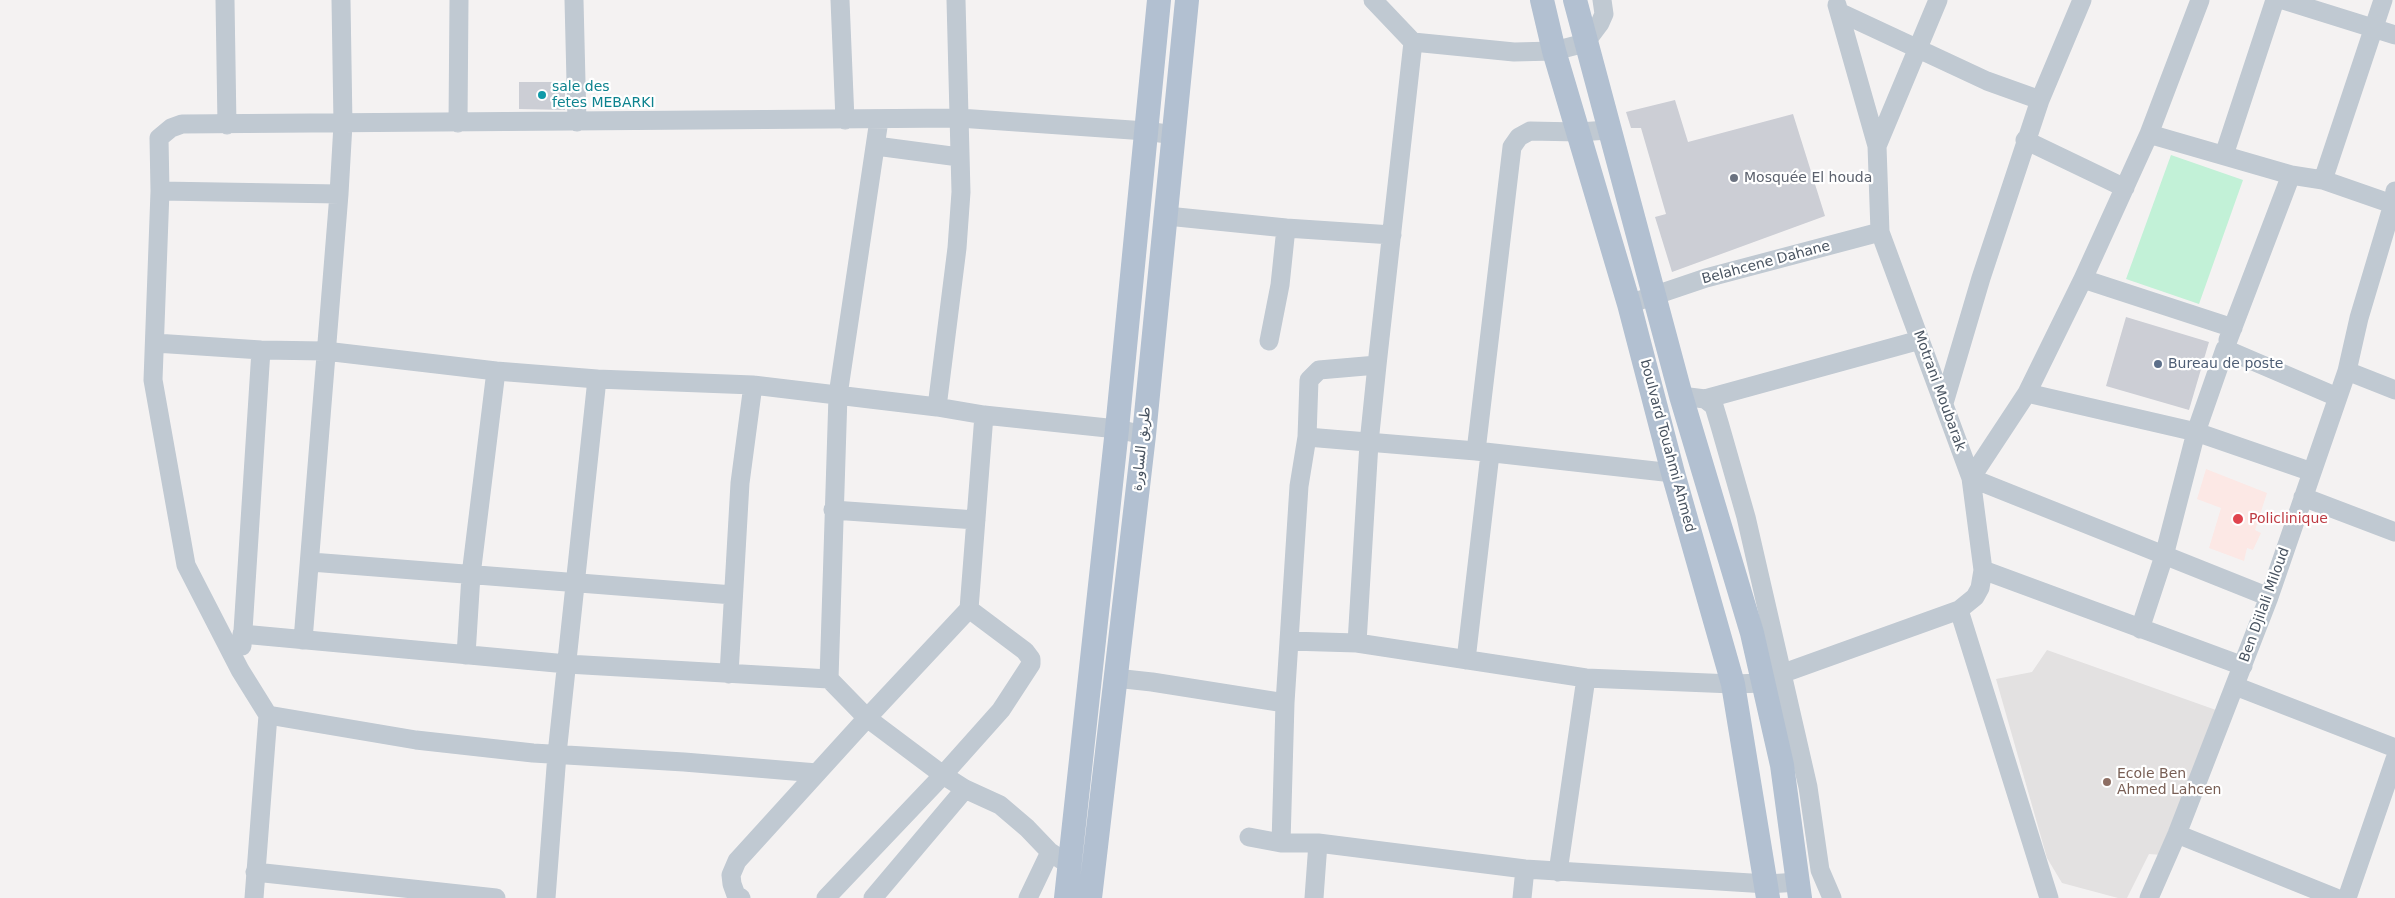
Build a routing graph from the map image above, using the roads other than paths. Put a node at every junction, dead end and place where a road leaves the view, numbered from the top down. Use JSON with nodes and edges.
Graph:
{"nodes":[{"id":1,"x":225,"y":0,"type":"edge"},
{"id":2,"x":341,"y":0,"type":"edge"},
{"id":3,"x":459,"y":0,"type":"edge"},
{"id":4,"x":574,"y":0,"type":"edge"},
{"id":5,"x":840,"y":0,"type":"edge"},
{"id":6,"x":956,"y":0,"type":"edge"},
{"id":7,"x":1159,"y":0,"type":"edge"},
{"id":8,"x":1187,"y":0,"type":"edge"},
{"id":9,"x":1373,"y":0,"type":"edge"},
{"id":10,"x":1542,"y":0,"type":"edge"},
{"id":11,"x":1575,"y":0,"type":"edge"},
{"id":12,"x":1602,"y":0,"type":"edge"},
{"id":13,"x":1938,"y":0,"type":"edge"},
{"id":14,"x":2082,"y":0,"type":"edge"},
{"id":15,"x":2200,"y":0,"type":"edge"},
{"id":16,"x":2275,"y":0,"type":"edge"},
{"id":17,"x":2283,"y":0,"type":"edge"},
{"id":18,"x":2383,"y":0,"type":"edge"},
{"id":19,"x":1837,"y":6,"type":"edge"},
{"id":20,"x":2374,"y":27,"type":"junction"},
{"id":21,"x":2395,"y":35,"type":"edge"},
{"id":22,"x":1413,"y":42,"type":"junction"},
{"id":23,"x":1585,"y":43,"type":"junction"},
{"id":24,"x":1554,"y":51,"type":"junction"},
{"id":25,"x":1918,"y":51,"type":"junction"},
{"id":26,"x":2040,"y":100,"type":"junction"},
{"id":27,"x":959,"y":118,"type":"junction"},
{"id":28,"x":845,"y":120,"type":"junction"},
{"id":29,"x":878,"y":120,"type":"junction"},
{"id":30,"x":577,"y":122,"type":"junction"},
{"id":31,"x":458,"y":123,"type":"junction"},
{"id":32,"x":342,"y":124,"type":"junction"},
{"id":33,"x":227,"y":125,"type":"junction"},
{"id":34,"x":1608,"y":130,"type":"junction"},
{"id":35,"x":1146,"y":131,"type":"junction"},
{"id":36,"x":1579,"y":132,"type":"junction"},
{"id":37,"x":2149,"y":134,"type":"junction"},
{"id":38,"x":1174,"y":135,"type":"junction"},
{"id":39,"x":2025,"y":140,"type":"junction"},
{"id":40,"x":876,"y":146,"type":"junction"},
{"id":41,"x":1877,"y":146,"type":"junction"},
{"id":42,"x":2224,"y":155,"type":"junction"},
{"id":43,"x":960,"y":157,"type":"junction"},
{"id":44,"x":2291,"y":175,"type":"junction"},
{"id":45,"x":2324,"y":180,"type":"junction"},
{"id":46,"x":2125,"y":188,"type":"junction"},
{"id":47,"x":160,"y":191,"type":"junction"},
{"id":48,"x":339,"y":194,"type":"junction"},
{"id":49,"x":2394,"y":200,"type":"edge"},
{"id":50,"x":1167,"y":216,"type":"junction"},
{"id":51,"x":1286,"y":228,"type":"junction"},
{"id":52,"x":1880,"y":232,"type":"junction"},
{"id":53,"x":1392,"y":235,"type":"junction"},
{"id":54,"x":2083,"y":280,"type":"junction"},
{"id":55,"x":1654,"y":297,"type":"junction"},
{"id":56,"x":1629,"y":304,"type":"junction"},
{"id":57,"x":2233,"y":328,"type":"junction"},
{"id":58,"x":1920,"y":340,"type":"junction"},
{"id":59,"x":1269,"y":341,"type":"dead end"},
{"id":60,"x":154,"y":342,"type":"junction"},
{"id":61,"x":2224,"y":349,"type":"junction"},
{"id":62,"x":261,"y":350,"type":"junction"},
{"id":63,"x":325,"y":351,"type":"junction"},
{"id":64,"x":1377,"y":365,"type":"junction"},
{"id":65,"x":2347,"y":370,"type":"junction"},
{"id":66,"x":496,"y":371,"type":"junction"},
{"id":67,"x":597,"y":379,"type":"junction"},
{"id":68,"x":753,"y":385,"type":"junction"},
{"id":69,"x":2395,"y":390,"type":"edge"},
{"id":70,"x":2027,"y":392,"type":"junction"},
{"id":71,"x":838,"y":395,"type":"junction"},
{"id":72,"x":1681,"y":396,"type":"junction"},
{"id":73,"x":2337,"y":397,"type":"junction"},
{"id":74,"x":1705,"y":399,"type":"junction"},
{"id":75,"x":1944,"y":402,"type":"junction"},
{"id":76,"x":937,"y":407,"type":"junction"},
{"id":77,"x":984,"y":415,"type":"junction"},
{"id":78,"x":1117,"y":428,"type":"junction"},
{"id":79,"x":2196,"y":432,"type":"junction"},
{"id":80,"x":1144,"y":435,"type":"junction"},
{"id":81,"x":1307,"y":437,"type":"junction"},
{"id":82,"x":1369,"y":443,"type":"junction"},
{"id":83,"x":1483,"y":453,"type":"junction"},
{"id":84,"x":2312,"y":472,"type":"junction"},
{"id":85,"x":1673,"y":473,"type":"junction"},
{"id":86,"x":1971,"y":478,"type":"junction"},
{"id":87,"x":2303,"y":497,"type":"junction"},
{"id":88,"x":833,"y":510,"type":"junction"},
{"id":89,"x":976,"y":520,"type":"junction"},
{"id":90,"x":2395,"y":532,"type":"edge"},
{"id":91,"x":2164,"y":556,"type":"junction"},
{"id":92,"x":311,"y":562,"type":"junction"},
{"id":93,"x":1983,"y":570,"type":"junction"},
{"id":94,"x":471,"y":575,"type":"junction"},
{"id":95,"x":577,"y":583,"type":"junction"},
{"id":96,"x":733,"y":594,"type":"junction"},
{"id":97,"x":2269,"y":597,"type":"junction"},
{"id":98,"x":969,"y":609,"type":"junction"},
{"id":99,"x":1959,"y":610,"type":"junction"},
{"id":100,"x":2140,"y":629,"type":"junction"},
{"id":101,"x":242,"y":634,"type":"junction"},
{"id":102,"x":303,"y":640,"type":"junction"},
{"id":103,"x":1289,"y":641,"type":"junction"},
{"id":104,"x":1357,"y":643,"type":"junction"},
{"id":105,"x":466,"y":655,"type":"junction"},
{"id":106,"x":1466,"y":660,"type":"junction"},
{"id":107,"x":567,"y":664,"type":"junction"},
{"id":108,"x":2242,"y":666,"type":"junction"},
{"id":109,"x":240,"y":670,"type":"junction"},
{"id":110,"x":729,"y":674,"type":"junction"},
{"id":111,"x":1115,"y":678,"type":"junction"},
{"id":112,"x":1586,"y":678,"type":"junction"},
{"id":113,"x":1772,"y":678,"type":"junction"},
{"id":114,"x":829,"y":679,"type":"junction"},
{"id":115,"x":1733,"y":684,"type":"junction"},
{"id":116,"x":2235,"y":686,"type":"junction"},
{"id":117,"x":1285,"y":704,"type":"junction"},
{"id":118,"x":268,"y":716,"type":"junction"},
{"id":119,"x":867,"y":718,"type":"junction"},
{"id":120,"x":2395,"y":748,"type":"edge"},
{"id":121,"x":557,"y":754,"type":"junction"},
{"id":122,"x":2395,"y":759,"type":"edge"},
{"id":123,"x":818,"y":773,"type":"junction"},
{"id":124,"x":943,"y":775,"type":"junction"},
{"id":125,"x":965,"y":789,"type":"junction"},
{"id":126,"x":2177,"y":834,"type":"junction"},
{"id":127,"x":1249,"y":837,"type":"dead end"},
{"id":128,"x":1281,"y":843,"type":"junction"},
{"id":129,"x":1318,"y":843,"type":"junction"},
{"id":130,"x":1050,"y":852,"type":"junction"},
{"id":131,"x":1071,"y":866,"type":"junction"},
{"id":132,"x":1525,"y":869,"type":"junction"},
{"id":133,"x":255,"y":872,"type":"junction"},
{"id":134,"x":1558,"y":872,"type":"junction"},
{"id":135,"x":1800,"y":890,"type":"edge"},
{"id":136,"x":1768,"y":891,"type":"edge"},
{"id":137,"x":254,"y":898,"type":"edge"},
{"id":138,"x":496,"y":898,"type":"edge"},
{"id":139,"x":546,"y":898,"type":"edge"},
{"id":140,"x":741,"y":898,"type":"edge"},
{"id":141,"x":826,"y":898,"type":"edge"},
{"id":142,"x":873,"y":898,"type":"edge"},
{"id":143,"x":1028,"y":898,"type":"edge"},
{"id":144,"x":1066,"y":898,"type":"edge"},
{"id":145,"x":1090,"y":898,"type":"edge"},
{"id":146,"x":1314,"y":898,"type":"edge"},
{"id":147,"x":1522,"y":898,"type":"edge"},
{"id":148,"x":1832,"y":898,"type":"edge"},
{"id":149,"x":2049,"y":898,"type":"edge"},
{"id":150,"x":2149,"y":898,"type":"edge"},
{"id":151,"x":2336,"y":898,"type":"edge"},
{"id":152,"x":2347,"y":898,"type":"edge"}],
"edges":[{"from":1,"to":33,"type":"street"},
{"from":2,"to":32,"type":"street"},
{"from":3,"to":31,"type":"street"},
{"from":4,"to":30,"type":"street"},
{"from":5,"to":28,"type":"street"},
{"from":6,"to":27,"type":"street"},
{"from":7,"to":35,"type":"main road","name":"طريق الساورة"},
{"from":8,"to":38,"type":"main road","name":"طريق الساورة"},
{"from":9,"to":22,"type":"street"},
{"from":10,"to":24,"type":"main road","name":"boulvard Touahmi Ahmed"},
{"from":11,"to":23,"type":"main road","name":"boulvard Touahmi Ahmed"},
{"from":12,"to":23,"type":"street"},
{"from":13,"to":25,"type":"street","name":"Motrani Moubarak"},
{"from":14,"to":26,"type":"street"},
{"from":15,"to":37,"type":"street"},
{"from":16,"to":42,"type":"street"},
{"from":17,"to":20,"type":"street"},
{"from":18,"to":20,"type":"street"},
{"from":19,"to":25,"type":"street"},
{"from":19,"to":41,"type":"street"},
{"from":20,"to":21,"type":"street"},
{"from":20,"to":45,"type":"street"},
{"from":22,"to":24,"type":"street"},
{"from":22,"to":53,"type":"street"},
{"from":23,"to":24,"type":"street"},
{"from":23,"to":34,"type":"main road","name":"boulvard Touahmi Ahmed"},
{"from":24,"to":36,"type":"main road","name":"boulvard Touahmi Ahmed"},
{"from":25,"to":26,"type":"street"},
{"from":25,"to":41,"type":"street","name":"Motrani Moubarak"},
{"from":26,"to":39,"type":"street"},
{"from":27,"to":29,"type":"street"},
{"from":27,"to":35,"type":"street"},
{"from":27,"to":43,"type":"street"},
{"from":28,"to":29,"type":"street"},
{"from":28,"to":30,"type":"street"},
{"from":29,"to":40,"type":"street"},
{"from":30,"to":31,"type":"street"},
{"from":31,"to":32,"type":"street"},
{"from":32,"to":33,"type":"street"},
{"from":32,"to":48,"type":"street"},
{"from":33,"to":47,"type":"street"},
{"from":34,"to":36,"type":"street"},
{"from":34,"to":55,"type":"main road","name":"boulvard Touahmi Ahmed"},
{"from":35,"to":38,"type":"street"},
{"from":35,"to":78,"type":"main road","name":"طريق الساورة"},
{"from":36,"to":56,"type":"main road","name":"boulvard Touahmi Ahmed"},
{"from":36,"to":83,"type":"street"},
{"from":37,"to":42,"type":"street"},
{"from":37,"to":46,"type":"street"},
{"from":38,"to":50,"type":"main road","name":"طريق الساورة"},
{"from":39,"to":46,"type":"street"},
{"from":39,"to":75,"type":"street"},
{"from":40,"to":43,"type":"street"},
{"from":40,"to":71,"type":"street"},
{"from":41,"to":52,"type":"street","name":"Motrani Moubarak"},
{"from":42,"to":44,"type":"street"},
{"from":43,"to":76,"type":"street"},
{"from":44,"to":45,"type":"street"},
{"from":44,"to":57,"type":"street"},
{"from":45,"to":49,"type":"street"},
{"from":46,"to":54,"type":"street"},
{"from":47,"to":48,"type":"street"},
{"from":47,"to":60,"type":"street"},
{"from":48,"to":63,"type":"street"},
{"from":49,"to":65,"type":"street","name":"Ben Djilali Miloud"},
{"from":50,"to":51,"type":"street"},
{"from":50,"to":80,"type":"main road","name":"طريق الساورة"},
{"from":51,"to":53,"type":"street"},
{"from":51,"to":59,"type":"street"},
{"from":52,"to":55,"type":"street","name":"Belahcene Dahane"},
{"from":52,"to":58,"type":"street","name":"Motrani Moubarak"},
{"from":53,"to":64,"type":"street"},
{"from":54,"to":57,"type":"street"},
{"from":54,"to":70,"type":"street"},
{"from":55,"to":56,"type":"street","name":"Belahcene Dahane"},
{"from":55,"to":72,"type":"main road","name":"boulvard Touahmi Ahmed"},
{"from":56,"to":85,"type":"main road","name":"boulvard Touahmi Ahmed"},
{"from":57,"to":61,"type":"street"},
{"from":58,"to":74,"type":"street"},
{"from":58,"to":75,"type":"street","name":"Motrani Moubarak"},
{"from":60,"to":62,"type":"street"},
{"from":60,"to":109,"type":"street"},
{"from":61,"to":73,"type":"street"},
{"from":61,"to":79,"type":"street"},
{"from":62,"to":63,"type":"street"},
{"from":62,"to":101,"type":"street"},
{"from":63,"to":66,"type":"street"},
{"from":63,"to":92,"type":"street"},
{"from":64,"to":81,"type":"street"},
{"from":64,"to":82,"type":"street"},
{"from":65,"to":69,"type":"street"},
{"from":65,"to":73,"type":"street","name":"Ben Djilali Miloud"},
{"from":66,"to":67,"type":"street"},
{"from":66,"to":94,"type":"street"},
{"from":67,"to":68,"type":"street"},
{"from":67,"to":95,"type":"street"},
{"from":68,"to":71,"type":"street"},
{"from":68,"to":96,"type":"street"},
{"from":70,"to":79,"type":"street"},
{"from":70,"to":86,"type":"street"},
{"from":71,"to":76,"type":"street"},
{"from":71,"to":88,"type":"street"},
{"from":72,"to":74,"type":"street"},
{"from":72,"to":113,"type":"main road","name":"boulvard Touahmi Ahmed"},
{"from":73,"to":84,"type":"street","name":"Ben Djilali Miloud"},
{"from":74,"to":113,"type":"street"},
{"from":75,"to":86,"type":"street","name":"Motrani Moubarak"},
{"from":76,"to":77,"type":"street"},
{"from":77,"to":78,"type":"street"},
{"from":77,"to":89,"type":"street"},
{"from":78,"to":80,"type":"street"},
{"from":78,"to":131,"type":"main road","name":"طريق الساورة"},
{"from":79,"to":84,"type":"street"},
{"from":79,"to":91,"type":"street"},
{"from":80,"to":111,"type":"main road","name":"طريق الساورة"},
{"from":81,"to":82,"type":"street"},
{"from":81,"to":103,"type":"street"},
{"from":82,"to":83,"type":"street"},
{"from":82,"to":104,"type":"street"},
{"from":83,"to":85,"type":"street"},
{"from":83,"to":106,"type":"street"},
{"from":84,"to":87,"type":"street","name":"Ben Djilali Miloud"},
{"from":85,"to":115,"type":"main road","name":"boulvard Touahmi Ahmed"},
{"from":86,"to":91,"type":"street"},
{"from":86,"to":93,"type":"street","name":"Motrani Moubarak"},
{"from":87,"to":90,"type":"street"},
{"from":87,"to":97,"type":"street","name":"Ben Djilali Miloud"},
{"from":88,"to":89,"type":"street"},
{"from":88,"to":114,"type":"street"},
{"from":89,"to":98,"type":"street"},
{"from":91,"to":97,"type":"street"},
{"from":91,"to":100,"type":"street"},
{"from":92,"to":94,"type":"street"},
{"from":92,"to":102,"type":"street"},
{"from":93,"to":99,"type":"street"},
{"from":93,"to":100,"type":"street"},
{"from":94,"to":95,"type":"street"},
{"from":94,"to":105,"type":"street"},
{"from":95,"to":96,"type":"street"},
{"from":95,"to":107,"type":"street"},
{"from":96,"to":110,"type":"street"},
{"from":97,"to":108,"type":"street","name":"Ben Djilali Miloud"},
{"from":98,"to":119,"type":"street"},
{"from":98,"to":124,"type":"street"},
{"from":99,"to":113,"type":"street"},
{"from":99,"to":149,"type":"street"},
{"from":100,"to":108,"type":"street"},
{"from":101,"to":102,"type":"street"},
{"from":101,"to":109,"type":"street"},
{"from":102,"to":105,"type":"street"},
{"from":103,"to":104,"type":"street"},
{"from":103,"to":117,"type":"street"},
{"from":104,"to":106,"type":"street"},
{"from":105,"to":107,"type":"street"},
{"from":106,"to":112,"type":"street"},
{"from":107,"to":110,"type":"street"},
{"from":107,"to":121,"type":"street"},
{"from":108,"to":116,"type":"street","name":"Ben Djilali Miloud"},
{"from":109,"to":118,"type":"street"},
{"from":110,"to":114,"type":"street"},
{"from":111,"to":117,"type":"street"},
{"from":111,"to":145,"type":"main road","name":"طريق الساورة"},
{"from":112,"to":115,"type":"street"},
{"from":112,"to":134,"type":"street"},
{"from":113,"to":115,"type":"street"},
{"from":113,"to":135,"type":"main road","name":"boulvard Touahmi Ahmed"},
{"from":113,"to":148,"type":"street"},
{"from":114,"to":119,"type":"street"},
{"from":115,"to":136,"type":"main road","name":"boulvard Touahmi Ahmed"},
{"from":116,"to":120,"type":"street"},
{"from":116,"to":126,"type":"street","name":"Ben Djilali Miloud"},
{"from":117,"to":128,"type":"street"},
{"from":118,"to":121,"type":"street"},
{"from":118,"to":133,"type":"street"},
{"from":119,"to":123,"type":"street"},
{"from":119,"to":124,"type":"street"},
{"from":121,"to":123,"type":"street"},
{"from":121,"to":139,"type":"street"},
{"from":122,"to":152,"type":"street"},
{"from":123,"to":140,"type":"street"},
{"from":124,"to":125,"type":"street"},
{"from":124,"to":141,"type":"street"},
{"from":125,"to":130,"type":"street"},
{"from":125,"to":142,"type":"street"},
{"from":126,"to":150,"type":"street","name":"Ben Djilali Miloud"},
{"from":126,"to":151,"type":"street"},
{"from":127,"to":128,"type":"street"},
{"from":128,"to":129,"type":"street"},
{"from":129,"to":132,"type":"street"},
{"from":129,"to":146,"type":"street"},
{"from":130,"to":131,"type":"street"},
{"from":130,"to":143,"type":"street"},
{"from":131,"to":144,"type":"main road","name":"طريق الساورة"},
{"from":132,"to":134,"type":"street"},
{"from":132,"to":147,"type":"street"},
{"from":133,"to":137,"type":"street"},
{"from":133,"to":138,"type":"street"},
{"from":134,"to":136,"type":"street"},
{"from":135,"to":136,"type":"street"}]}
